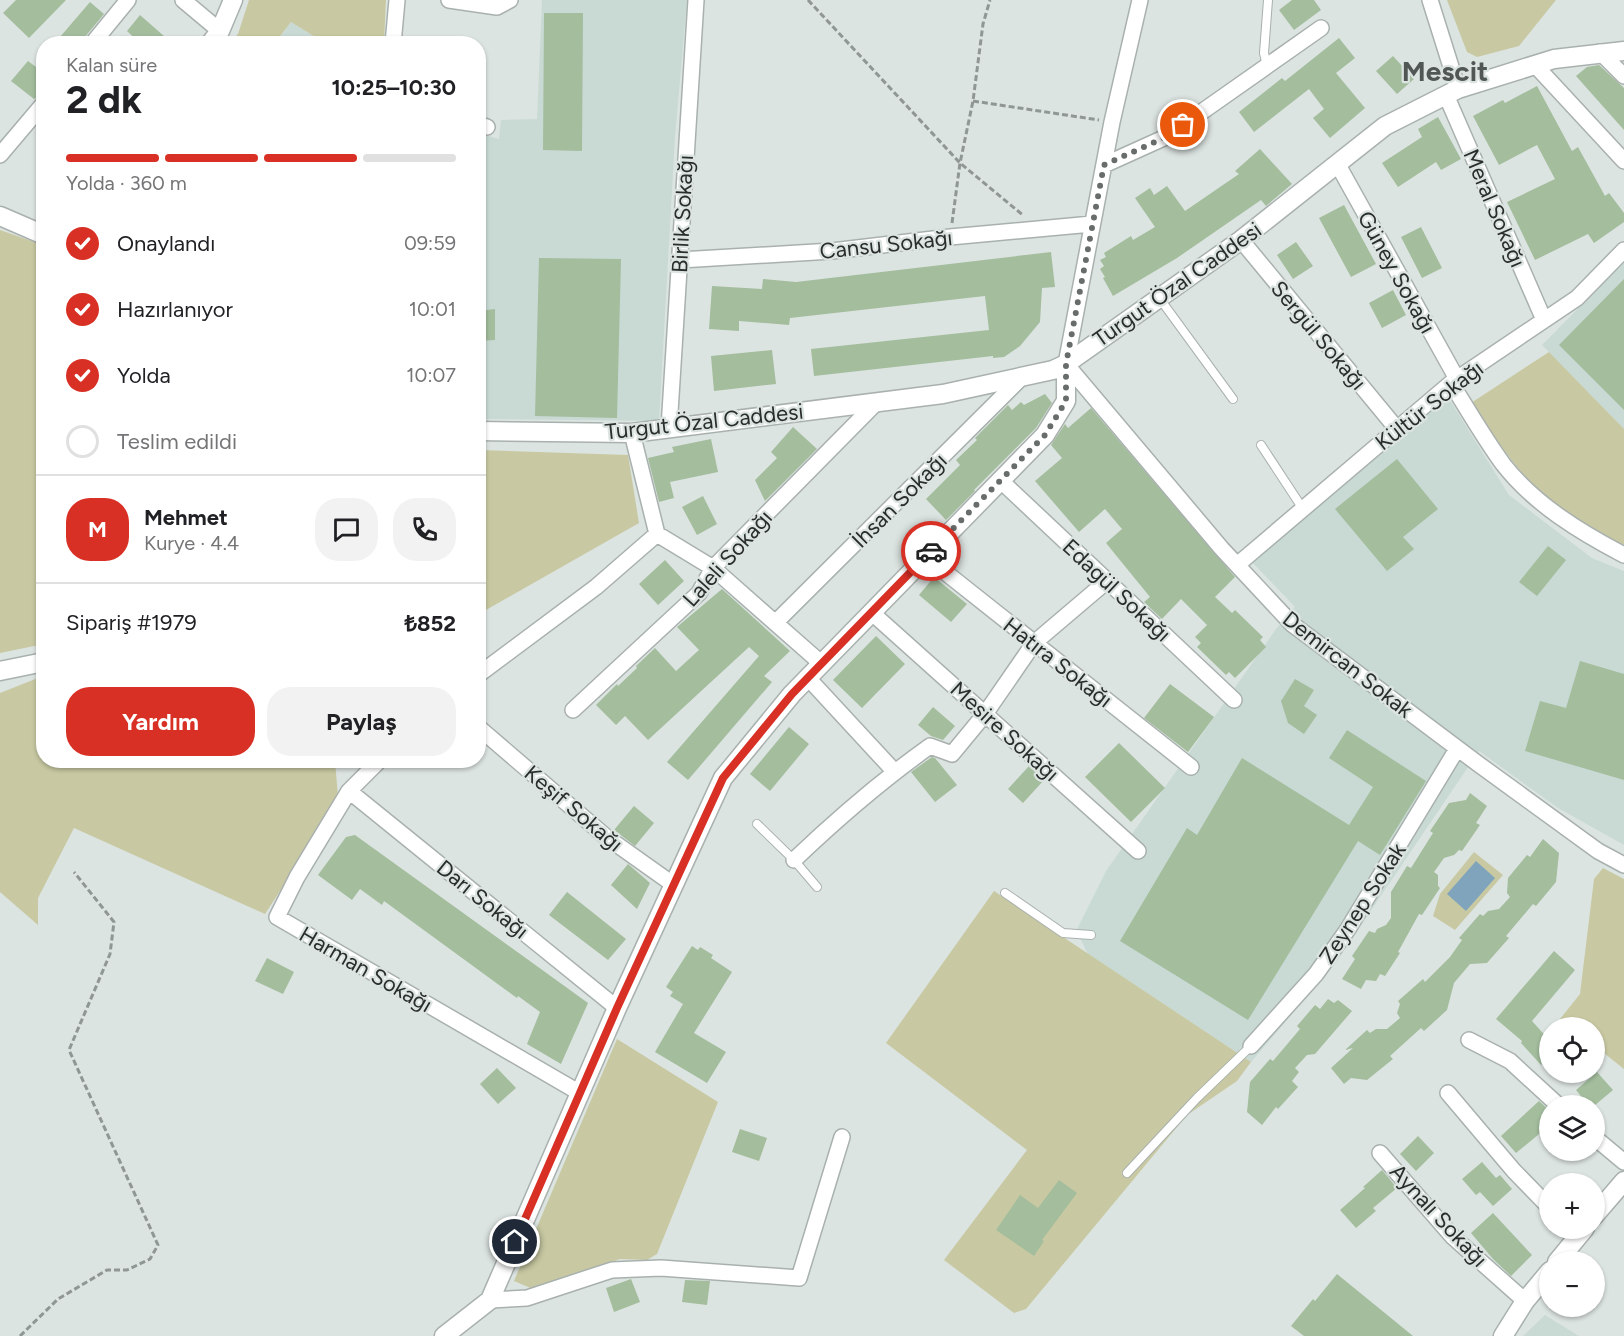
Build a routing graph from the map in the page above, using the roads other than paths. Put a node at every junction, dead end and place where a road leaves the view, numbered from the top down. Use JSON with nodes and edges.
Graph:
{"nodes":[{"id":1,"x":128,"y":0,"type":"edge"},
{"id":2,"x":183,"y":0,"type":"edge"},
{"id":3,"x":233,"y":0,"type":"edge"},
{"id":4,"x":397,"y":0,"type":"edge"},
{"id":5,"x":449,"y":0,"type":"edge"},
{"id":6,"x":510,"y":0,"type":"edge"},
{"id":7,"x":696,"y":0,"type":"edge"},
{"id":8,"x":1140,"y":0,"type":"edge"},
{"id":9,"x":1268,"y":0,"type":"edge"},
{"id":10,"x":1430,"y":0,"type":"edge"},
{"id":11,"x":1321,"y":28,"type":"dead end"},
{"id":12,"x":99,"y":36,"type":"edge"},
{"id":13,"x":214,"y":36,"type":"edge"},
{"id":14,"x":215,"y":36,"type":"edge"},
{"id":15,"x":394,"y":36,"type":"edge"},
{"id":16,"x":1624,"y":51,"type":"edge"},
{"id":17,"x":1600,"y":52,"type":"junction"},
{"id":18,"x":1535,"y":65,"type":"junction"},
{"id":19,"x":1267,"y":66,"type":"junction"},
{"id":20,"x":1624,"y":76,"type":"edge"},
{"id":21,"x":1452,"y":92,"type":"junction"},
{"id":22,"x":36,"y":112,"type":"edge"},
{"id":23,"x":0,"y":155,"type":"edge"},
{"id":24,"x":1624,"y":161,"type":"edge"},
{"id":25,"x":1104,"y":165,"type":"junction"},
{"id":26,"x":1338,"y":165,"type":"junction"},
{"id":27,"x":0,"y":216,"type":"edge"},
{"id":28,"x":1092,"y":224,"type":"junction"},
{"id":29,"x":36,"y":232,"type":"edge"},
{"id":30,"x":1241,"y":240,"type":"junction"},
{"id":31,"x":1624,"y":250,"type":"edge"},
{"id":32,"x":680,"y":260,"type":"junction"},
{"id":33,"x":1159,"y":298,"type":"junction"},
{"id":34,"x":1544,"y":320,"type":"junction"},
{"id":35,"x":1066,"y":364,"type":"junction"},
{"id":36,"x":1023,"y":376,"type":"junction"},
{"id":37,"x":1454,"y":381,"type":"junction"},
{"id":38,"x":1233,"y":399,"type":"dead end"},
{"id":39,"x":877,"y":402,"type":"junction"},
{"id":40,"x":669,"y":428,"type":"junction"},
{"id":41,"x":1397,"y":429,"type":"junction"},
{"id":42,"x":486,"y":431,"type":"edge"},
{"id":43,"x":632,"y":433,"type":"junction"},
{"id":44,"x":1261,"y":445,"type":"dead end"},
{"id":45,"x":1000,"y":480,"type":"junction"},
{"id":46,"x":1303,"y":509,"type":"junction"},
{"id":47,"x":657,"y":534,"type":"junction"},
{"id":48,"x":1624,"y":555,"type":"edge"},
{"id":49,"x":926,"y":556,"type":"junction"},
{"id":50,"x":1237,"y":565,"type":"junction"},
{"id":51,"x":713,"y":568,"type":"junction"},
{"id":52,"x":1107,"y":581,"type":"junction"},
{"id":53,"x":871,"y":612,"type":"junction"},
{"id":54,"x":775,"y":623,"type":"junction"},
{"id":55,"x":1034,"y":643,"type":"junction"},
{"id":56,"x":36,"y":664,"type":"edge"},
{"id":57,"x":822,"y":664,"type":"junction"},
{"id":58,"x":486,"y":669,"type":"edge"},
{"id":59,"x":0,"y":671,"type":"edge"},
{"id":60,"x":808,"y":678,"type":"junction"},
{"id":61,"x":1234,"y":700,"type":"dead end"},
{"id":62,"x":573,"y":710,"type":"dead end"},
{"id":63,"x":985,"y":714,"type":"junction"},
{"id":64,"x":486,"y":734,"type":"edge"},
{"id":65,"x":1457,"y":749,"type":"junction"},
{"id":66,"x":1191,"y":767,"type":"dead end"},
{"id":67,"x":372,"y":768,"type":"edge"},
{"id":68,"x":894,"y":771,"type":"junction"},
{"id":69,"x":349,"y":791,"type":"junction"},
{"id":70,"x":757,"y":824,"type":"dead end"},
{"id":71,"x":1138,"y":851,"type":"dead end"},
{"id":72,"x":794,"y":860,"type":"junction"},
{"id":73,"x":1624,"y":865,"type":"edge"},
{"id":74,"x":674,"y":885,"type":"junction"},
{"id":75,"x":817,"y":887,"type":"dead end"},
{"id":76,"x":1005,"y":893,"type":"dead end"},
{"id":77,"x":1091,"y":934,"type":"dead end"},
{"id":78,"x":617,"y":1008,"type":"junction"},
{"id":79,"x":1469,"y":1040,"type":"dead end"},
{"id":80,"x":1251,"y":1046,"type":"joint"},
{"id":81,"x":1448,"y":1093,"type":"dead end"},
{"id":82,"x":579,"y":1094,"type":"junction"},
{"id":83,"x":1547,"y":1095,"type":"edge"},
{"id":84,"x":842,"y":1137,"type":"dead end"},
{"id":85,"x":1605,"y":1146,"type":"edge"},
{"id":86,"x":1380,"y":1153,"type":"dead end"},
{"id":87,"x":1624,"y":1162,"type":"edge"},
{"id":88,"x":1126,"y":1173,"type":"dead end"},
{"id":89,"x":1624,"y":1181,"type":"edge"},
{"id":90,"x":1539,"y":1197,"type":"edge"},
{"id":91,"x":1605,"y":1203,"type":"edge"},
{"id":92,"x":1539,"y":1284,"type":"edge"},
{"id":93,"x":490,"y":1300,"type":"junction"},
{"id":94,"x":1525,"y":1301,"type":"junction"},
{"id":95,"x":444,"y":1336,"type":"edge"},
{"id":96,"x":1503,"y":1336,"type":"edge"}],
"edges":[{"from":1,"to":12,"type":"street"},
{"from":2,"to":13,"type":"street"},
{"from":3,"to":14,"type":"street"},
{"from":4,"to":15,"type":"street"},
{"from":5,"to":6,"type":"street"},
{"from":7,"to":32,"type":"street","name":"Birlik Sokağı"},
{"from":8,"to":25,"type":"street"},
{"from":9,"to":19,"type":"lane"},
{"from":10,"to":21,"type":"street","name":"Meral Sokağı"},
{"from":11,"to":19,"type":"street"},
{"from":16,"to":17,"type":"street","name":"Turgut Özal Caddesi"},
{"from":17,"to":18,"type":"street","name":"Turgut Özal Caddesi"},
{"from":17,"to":20,"type":"street"},
{"from":18,"to":21,"type":"street","name":"Turgut Özal Caddesi"},
{"from":18,"to":24,"type":"street"},
{"from":19,"to":25,"type":"street"},
{"from":21,"to":26,"type":"street","name":"Turgut Özal Caddesi"},
{"from":21,"to":34,"type":"street","name":"Meral Sokağı"},
{"from":22,"to":23,"type":"street"},
{"from":25,"to":28,"type":"street"},
{"from":26,"to":30,"type":"street","name":"Turgut Özal Caddesi"},
{"from":26,"to":37,"type":"street","name":"Güney Sokağı"},
{"from":27,"to":29,"type":"street"},
{"from":28,"to":32,"type":"street","name":"Cansu Sokağı"},
{"from":28,"to":35,"type":"street"},
{"from":30,"to":33,"type":"street","name":"Turgut Özal Caddesi"},
{"from":30,"to":41,"type":"street","name":"Sergül Sokağı"},
{"from":31,"to":34,"type":"street","name":"Kültür Sokağı"},
{"from":32,"to":40,"type":"street","name":"Birlik Sokağı"},
{"from":33,"to":35,"type":"street","name":"Turgut Özal Caddesi"},
{"from":33,"to":38,"type":"lane"},
{"from":34,"to":37,"type":"street","name":"Kültür Sokağı"},
{"from":35,"to":36,"type":"street","name":"Turgut Özal Caddesi"},
{"from":35,"to":45,"type":"street"},
{"from":35,"to":50,"type":"street","name":"Demircan Sokak"},
{"from":36,"to":39,"type":"street","name":"Turgut Özal Caddesi"},
{"from":36,"to":54,"type":"street","name":"İhsan Sokağı"},
{"from":37,"to":41,"type":"street","name":"Kültür Sokağı"},
{"from":37,"to":48,"type":"street","name":"Güney Sokağı"},
{"from":39,"to":40,"type":"street","name":"Turgut Özal Caddesi"},
{"from":39,"to":51,"type":"street","name":"Laleli Sokağı"},
{"from":40,"to":43,"type":"street","name":"Turgut Özal Caddesi"},
{"from":41,"to":46,"type":"street","name":"Kültür Sokağı"},
{"from":42,"to":43,"type":"street","name":"Turgut Özal Caddesi"},
{"from":43,"to":47,"type":"street"},
{"from":44,"to":46,"type":"lane"},
{"from":45,"to":49,"type":"street"},
{"from":45,"to":52,"type":"street","name":"Edagül Sokağı"},
{"from":46,"to":50,"type":"street","name":"Kültür Sokağı"},
{"from":47,"to":51,"type":"street"},
{"from":47,"to":58,"type":"street"},
{"from":49,"to":53,"type":"street"},
{"from":49,"to":55,"type":"street","name":"Hatıra Sokağı"},
{"from":50,"to":65,"type":"street","name":"Demircan Sokak"},
{"from":51,"to":54,"type":"street"},
{"from":51,"to":62,"type":"street","name":"Laleli Sokağı"},
{"from":52,"to":55,"type":"street"},
{"from":52,"to":61,"type":"street","name":"Edagül Sokağı"},
{"from":53,"to":57,"type":"street"},
{"from":53,"to":63,"type":"street","name":"Mesire Sokağı"},
{"from":54,"to":57,"type":"street"},
{"from":55,"to":63,"type":"street"},
{"from":55,"to":66,"type":"street","name":"Hatıra Sokağı"},
{"from":56,"to":59,"type":"street"},
{"from":57,"to":60,"type":"street"},
{"from":60,"to":68,"type":"street"},
{"from":60,"to":74,"type":"street"},
{"from":63,"to":68,"type":"street"},
{"from":63,"to":71,"type":"street","name":"Mesire Sokağı"},
{"from":64,"to":74,"type":"street","name":"Keşif Sokağı"},
{"from":65,"to":73,"type":"street","name":"Demircan Sokak"},
{"from":65,"to":80,"type":"street","name":"Zeynep Sokak"},
{"from":67,"to":69,"type":"street"},
{"from":68,"to":72,"type":"street"},
{"from":69,"to":78,"type":"street","name":"Darı Sokağı"},
{"from":69,"to":82,"type":"street","name":"Harman Sokağı"},
{"from":70,"to":72,"type":"lane"},
{"from":72,"to":75,"type":"lane"},
{"from":74,"to":78,"type":"street"},
{"from":76,"to":77,"type":"lane"},
{"from":78,"to":82,"type":"street"},
{"from":79,"to":83,"type":"street"},
{"from":80,"to":88,"type":"lane"},
{"from":81,"to":90,"type":"street"},
{"from":82,"to":93,"type":"street"},
{"from":84,"to":93,"type":"street"},
{"from":85,"to":87,"type":"street"},
{"from":86,"to":94,"type":"street","name":"Aynalı Sokağı"},
{"from":89,"to":91,"type":"street"},
{"from":92,"to":94,"type":"street"},
{"from":93,"to":95,"type":"street"},
{"from":94,"to":96,"type":"street"}]}
